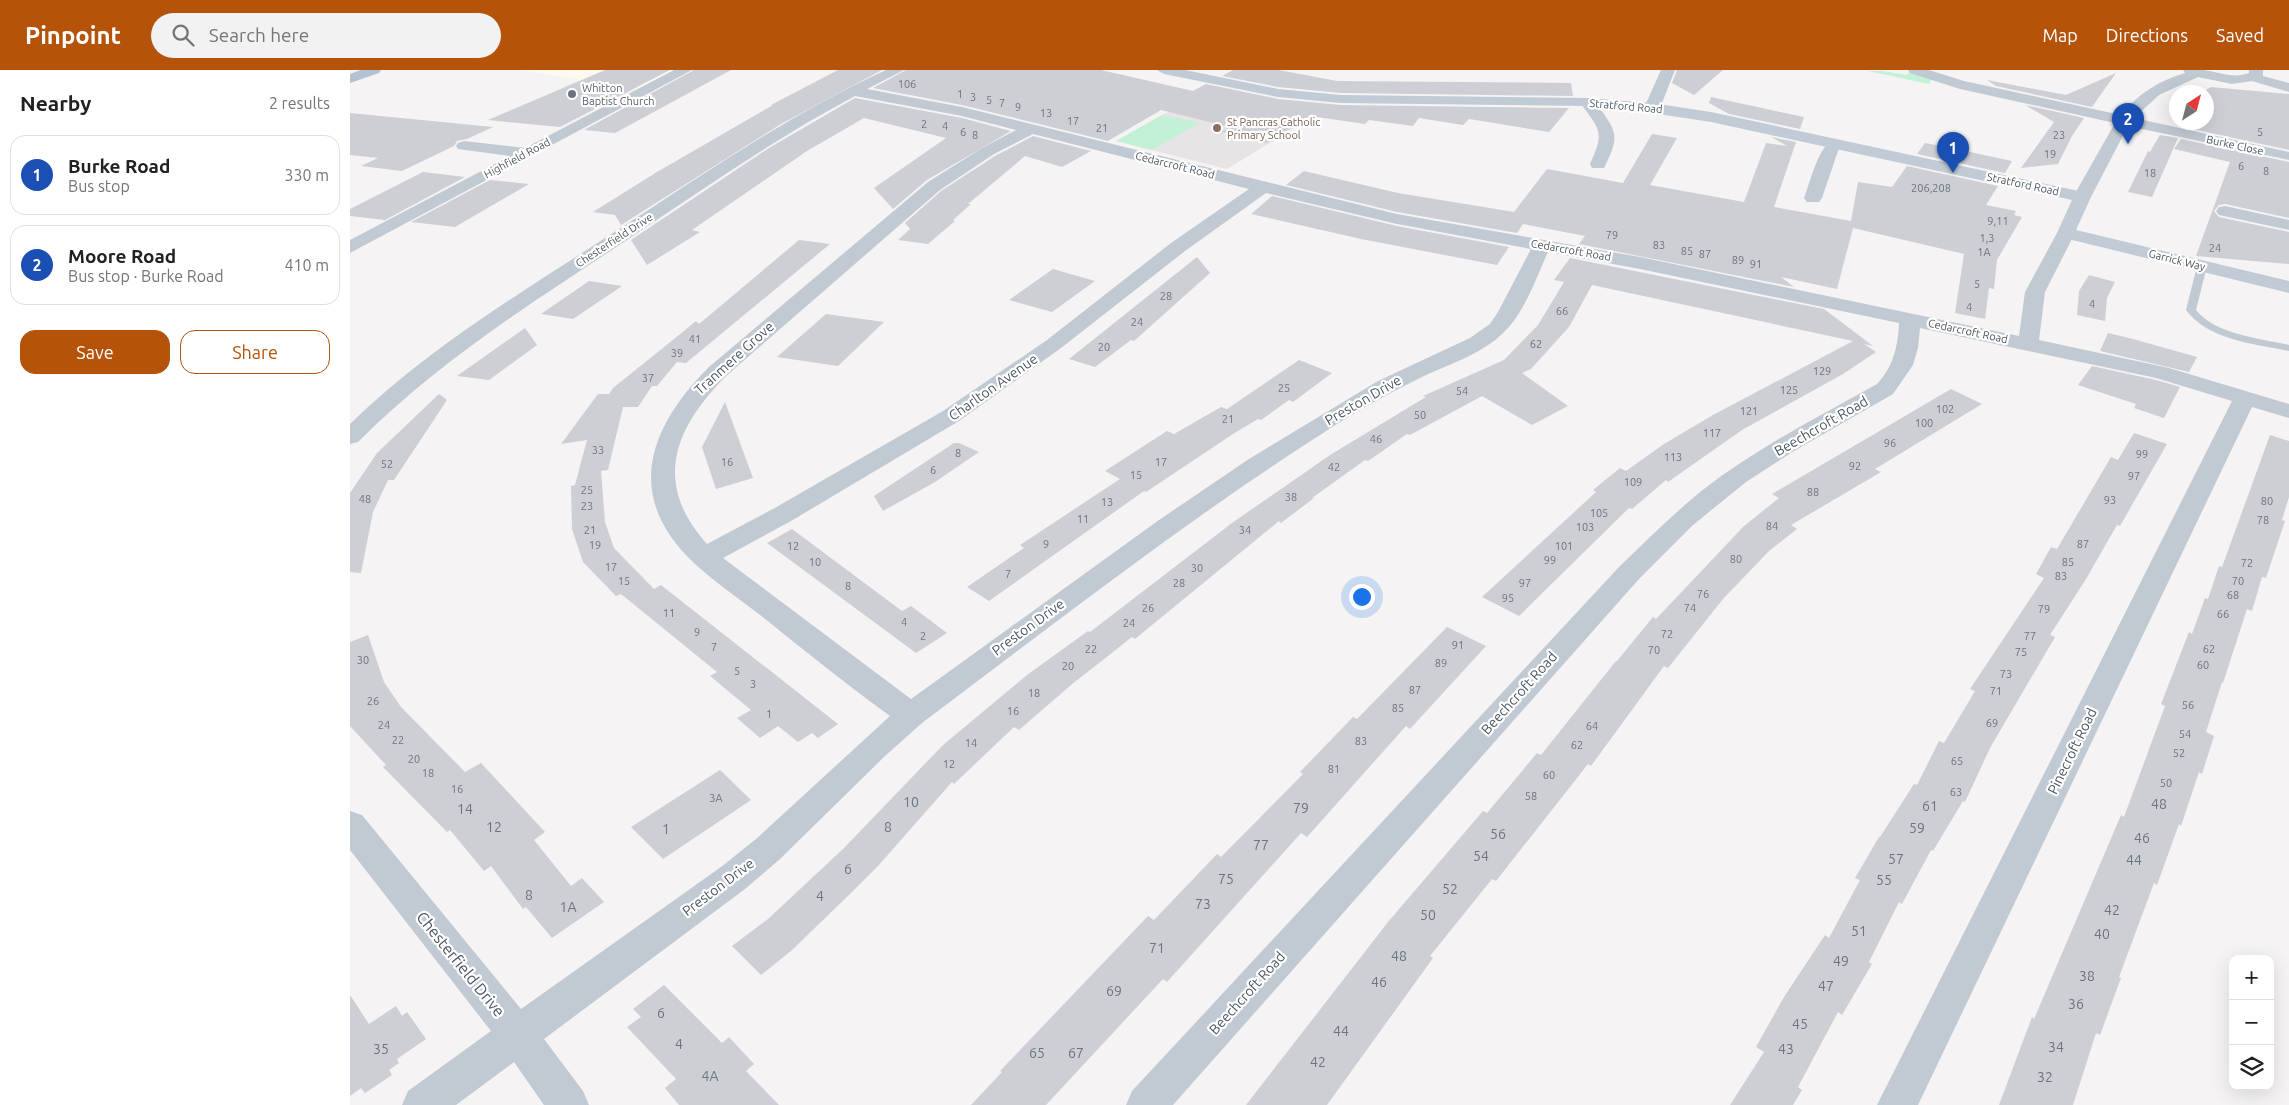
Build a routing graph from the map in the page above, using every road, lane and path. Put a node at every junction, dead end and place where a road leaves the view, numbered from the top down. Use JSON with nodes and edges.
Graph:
{"nodes":[{"id":1,"x":374,"y":70,"type":"edge"},
{"id":2,"x":685,"y":70,"type":"edge"},
{"id":3,"x":897,"y":70,"type":"edge"},
{"id":4,"x":1164,"y":70,"type":"edge"},
{"id":5,"x":1668,"y":70,"type":"edge"},
{"id":6,"x":1915,"y":70,"type":"edge"},
{"id":7,"x":2194,"y":71,"type":"edge"},
{"id":8,"x":2254,"y":74,"type":"edge"},
{"id":9,"x":350,"y":79,"type":"edge"},
{"id":10,"x":2289,"y":88,"type":"edge"},
{"id":11,"x":852,"y":91,"type":"junction"},
{"id":12,"x":1587,"y":102,"type":"junction"},
{"id":13,"x":1652,"y":108,"type":"junction"},
{"id":14,"x":2124,"y":121,"type":"junction"},
{"id":15,"x":1031,"y":129,"type":"junction"},
{"id":16,"x":1834,"y":144,"type":"junction"},
{"id":17,"x":464,"y":146,"type":"dead end"},
{"id":18,"x":525,"y":153,"type":"junction"},
{"id":19,"x":2287,"y":156,"type":"edge"},
{"id":20,"x":1598,"y":164,"type":"dead end"},
{"id":21,"x":1262,"y":188,"type":"junction"},
{"id":22,"x":2082,"y":197,"type":"junction"},
{"id":23,"x":1813,"y":198,"type":"dead end"},
{"id":24,"x":2225,"y":212,"type":"dead end"},
{"id":25,"x":2289,"y":226,"type":"edge"},
{"id":26,"x":2066,"y":233,"type":"junction"},
{"id":27,"x":1543,"y":244,"type":"junction"},
{"id":28,"x":350,"y":247,"type":"edge"},
{"id":29,"x":2202,"y":266,"type":"junction"},
{"id":30,"x":2289,"y":287,"type":"edge"},
{"id":31,"x":1910,"y":319,"type":"junction"},
{"id":32,"x":2028,"y":344,"type":"junction"},
{"id":33,"x":2289,"y":348,"type":"edge"},
{"id":34,"x":2246,"y":397,"type":"junction"},
{"id":35,"x":2289,"y":411,"type":"edge"},
{"id":36,"x":350,"y":437,"type":"edge"},
{"id":37,"x":704,"y":556,"type":"junction"},
{"id":38,"x":911,"y":715,"type":"junction"},
{"id":39,"x":350,"y":825,"type":"edge"},
{"id":40,"x":517,"y":1034,"type":"junction"},
{"id":41,"x":422,"y":1105,"type":"edge"},
{"id":42,"x":569,"y":1105,"type":"edge"},
{"id":43,"x":1146,"y":1105,"type":"edge"},
{"id":44,"x":1897,"y":1105,"type":"edge"}],
"edges":[{"from":1,"to":9,"type":"main road"},
{"from":2,"to":18,"type":"street","name":"Highfield Road"},
{"from":3,"to":11,"type":"street","name":"Chesterfield Drive"},
{"from":4,"to":12,"type":"street","name":"Stratford Road"},
{"from":5,"to":13,"type":"street"},
{"from":6,"to":14,"type":"street","name":"Burke Close"},
{"from":7,"to":8,"type":"street"},
{"from":7,"to":14,"type":"street"},
{"from":8,"to":10,"type":"street"},
{"from":11,"to":15,"type":"street","name":"Cedarcroft Road"},
{"from":11,"to":36,"type":"street","name":"Chesterfield Drive"},
{"from":12,"to":13,"type":"street","name":"Stratford Road"},
{"from":12,"to":20,"type":"street"},
{"from":13,"to":16,"type":"street","name":"Stratford Road"},
{"from":14,"to":19,"type":"street","name":"Burke Close"},
{"from":14,"to":22,"type":"street"},
{"from":15,"to":21,"type":"street","name":"Cedarcroft Road"},
{"from":15,"to":37,"type":"street","name":"Tranmere Grove"},
{"from":16,"to":22,"type":"street","name":"Stratford Road"},
{"from":16,"to":23,"type":"street"},
{"from":17,"to":18,"type":"street"},
{"from":18,"to":28,"type":"street","name":"Highfield Road"},
{"from":21,"to":27,"type":"street","name":"Cedarcroft Road"},
{"from":21,"to":37,"type":"street","name":"Charlton Avenue"},
{"from":22,"to":26,"type":"street"},
{"from":24,"to":25,"type":"street"},
{"from":26,"to":29,"type":"street","name":"Garrick Way"},
{"from":26,"to":32,"type":"street"},
{"from":27,"to":31,"type":"street","name":"Cedarcroft Road"},
{"from":27,"to":38,"type":"street","name":"Preston Drive"},
{"from":29,"to":30,"type":"street","name":"Garrick Way"},
{"from":29,"to":33,"type":"lane"},
{"from":31,"to":32,"type":"street","name":"Cedarcroft Road"},
{"from":31,"to":43,"type":"street","name":"Beechcroft Road"},
{"from":32,"to":34,"type":"street","name":"Cedarcroft Road"},
{"from":34,"to":35,"type":"street","name":"Cedarcroft Road"},
{"from":34,"to":44,"type":"street","name":"Pinecroft Road"},
{"from":37,"to":38,"type":"street","name":"Tranmere Grove"},
{"from":38,"to":40,"type":"street","name":"Preston Drive"},
{"from":39,"to":40,"type":"street","name":"Chesterfield Drive"},
{"from":40,"to":41,"type":"street","name":"Preston Drive"},
{"from":40,"to":42,"type":"street","name":"Chesterfield Drive"}]}
